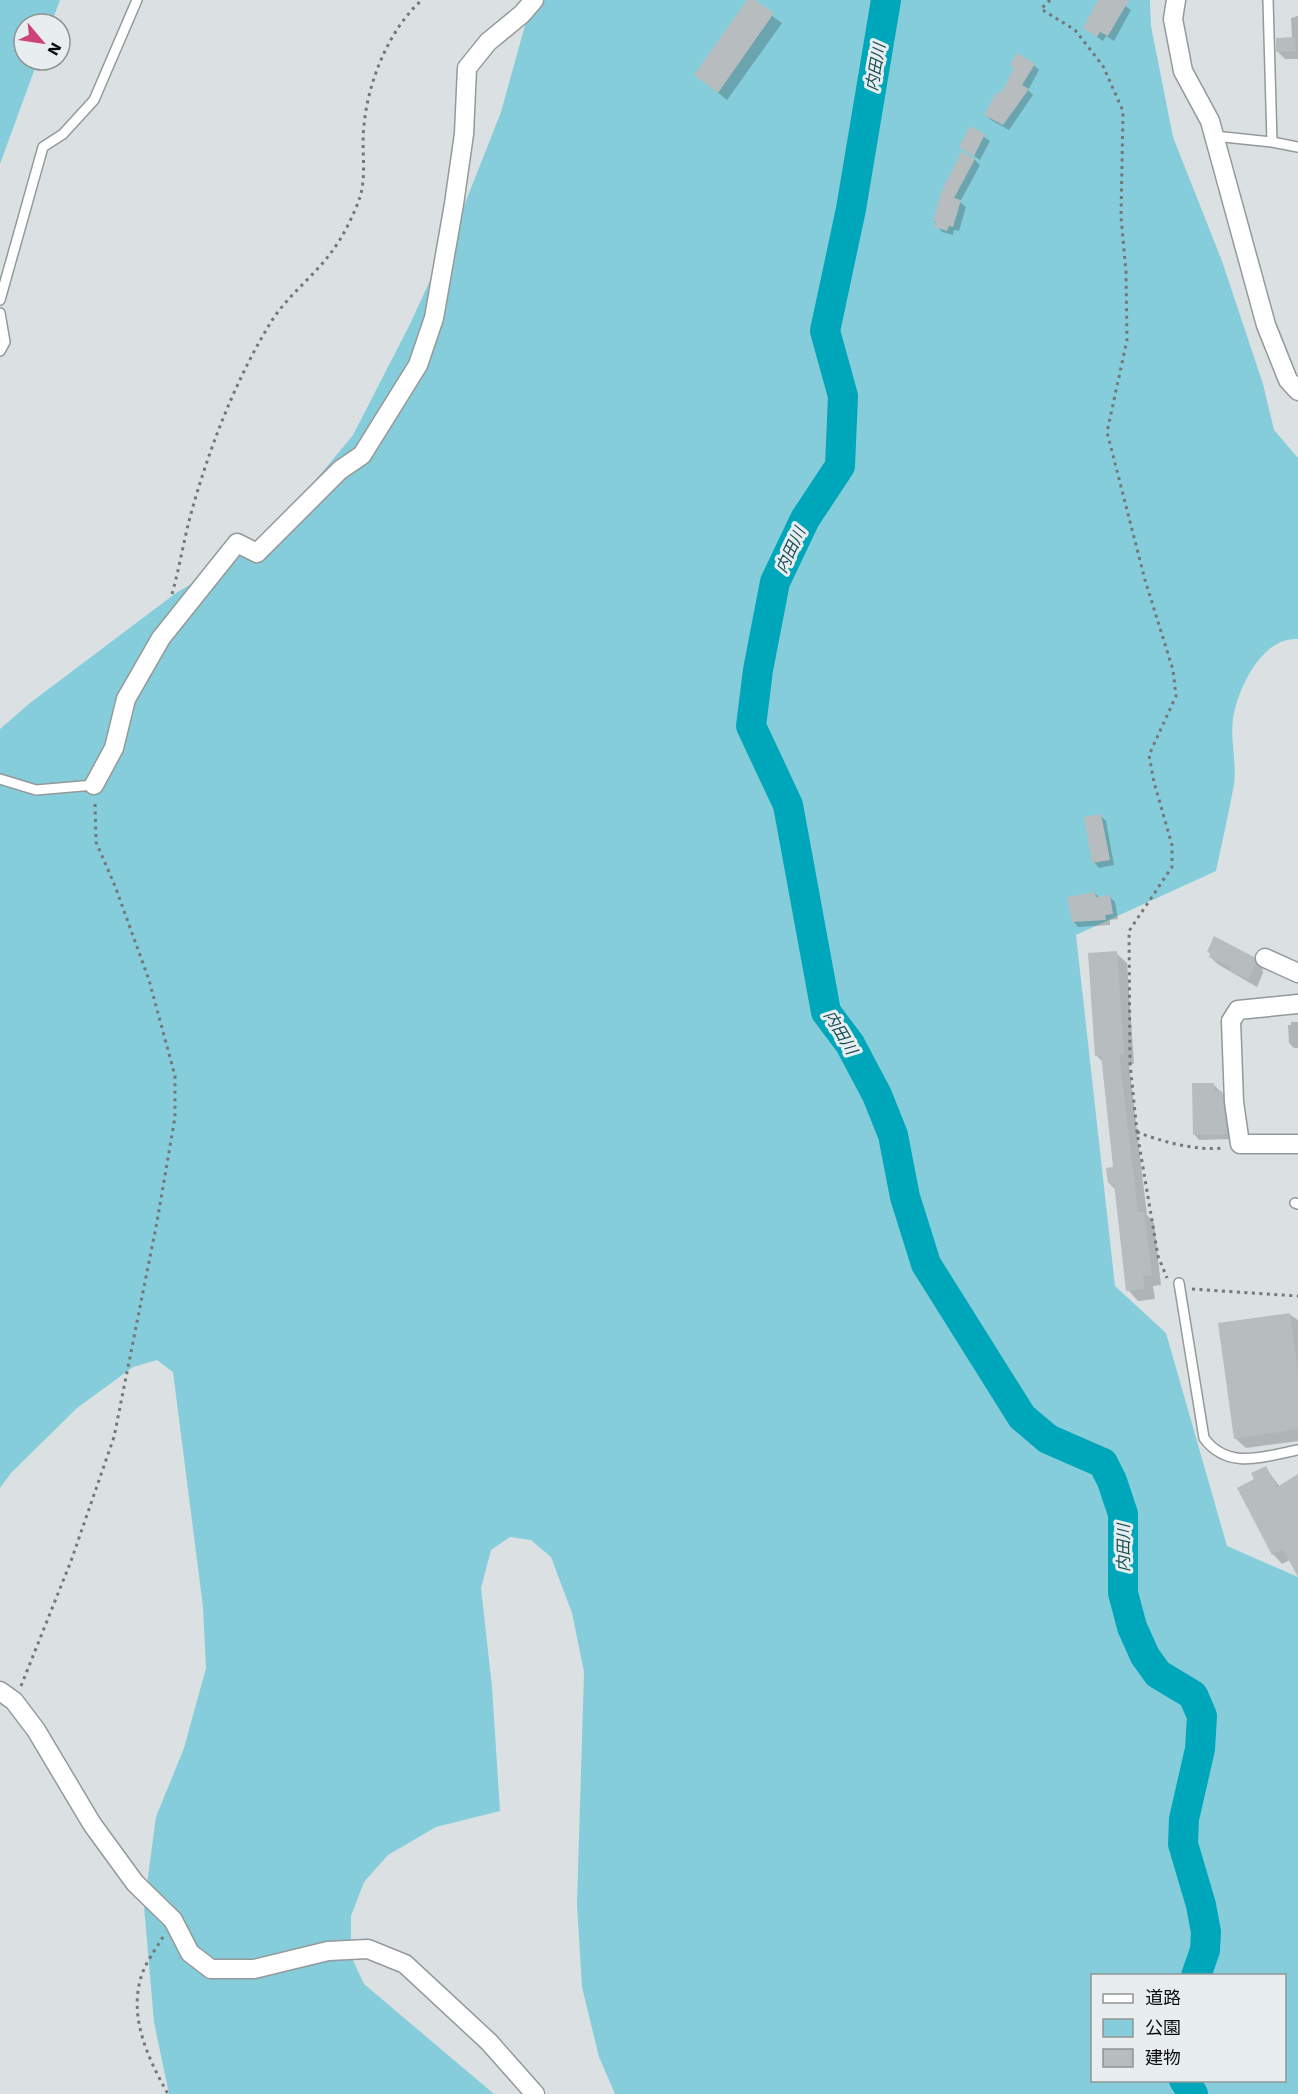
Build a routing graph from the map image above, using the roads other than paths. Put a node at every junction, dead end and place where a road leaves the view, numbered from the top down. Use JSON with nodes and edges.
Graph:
{"nodes":[{"id":1,"x":137,"y":0,"type":"edge"},
{"id":2,"x":534,"y":0,"type":"edge"},
{"id":3,"x":1176,"y":0,"type":"edge"},
{"id":4,"x":1268,"y":0,"type":"edge"},
{"id":5,"x":1214,"y":136,"type":"junction"},
{"id":6,"x":1272,"y":142,"type":"junction"},
{"id":7,"x":1298,"y":147,"type":"edge"},
{"id":8,"x":0,"y":300,"type":"edge"},
{"id":9,"x":0,"y":313,"type":"edge"},
{"id":10,"x":0,"y":351,"type":"edge"},
{"id":11,"x":1298,"y":391,"type":"edge"},
{"id":12,"x":0,"y":779,"type":"edge"},
{"id":13,"x":94,"y":785,"type":"joint"},
{"id":14,"x":1265,"y":958,"type":"dead end"},
{"id":15,"x":1298,"y":973,"type":"edge"},
{"id":16,"x":1298,"y":1004,"type":"edge"},
{"id":17,"x":1298,"y":1144,"type":"edge"},
{"id":18,"x":1179,"y":1283,"type":"road end"},
{"id":19,"x":1298,"y":1450,"type":"edge"},
{"id":20,"x":7,"y":1696,"type":"edge"},
{"id":21,"x":535,"y":2094,"type":"edge"}],
"edges":[{"from":1,"to":8,"type":"lane"},
{"from":2,"to":13,"type":"street"},
{"from":3,"to":5,"type":"street"},
{"from":4,"to":6,"type":"lane"},
{"from":5,"to":6,"type":"lane"},
{"from":5,"to":11,"type":"street"},
{"from":6,"to":7,"type":"lane"},
{"from":9,"to":10,"type":"lane"},
{"from":12,"to":13,"type":"lane"},
{"from":14,"to":15,"type":"street"},
{"from":16,"to":17,"type":"street"},
{"from":18,"to":19,"type":"lane"},
{"from":20,"to":21,"type":"street"}]}
